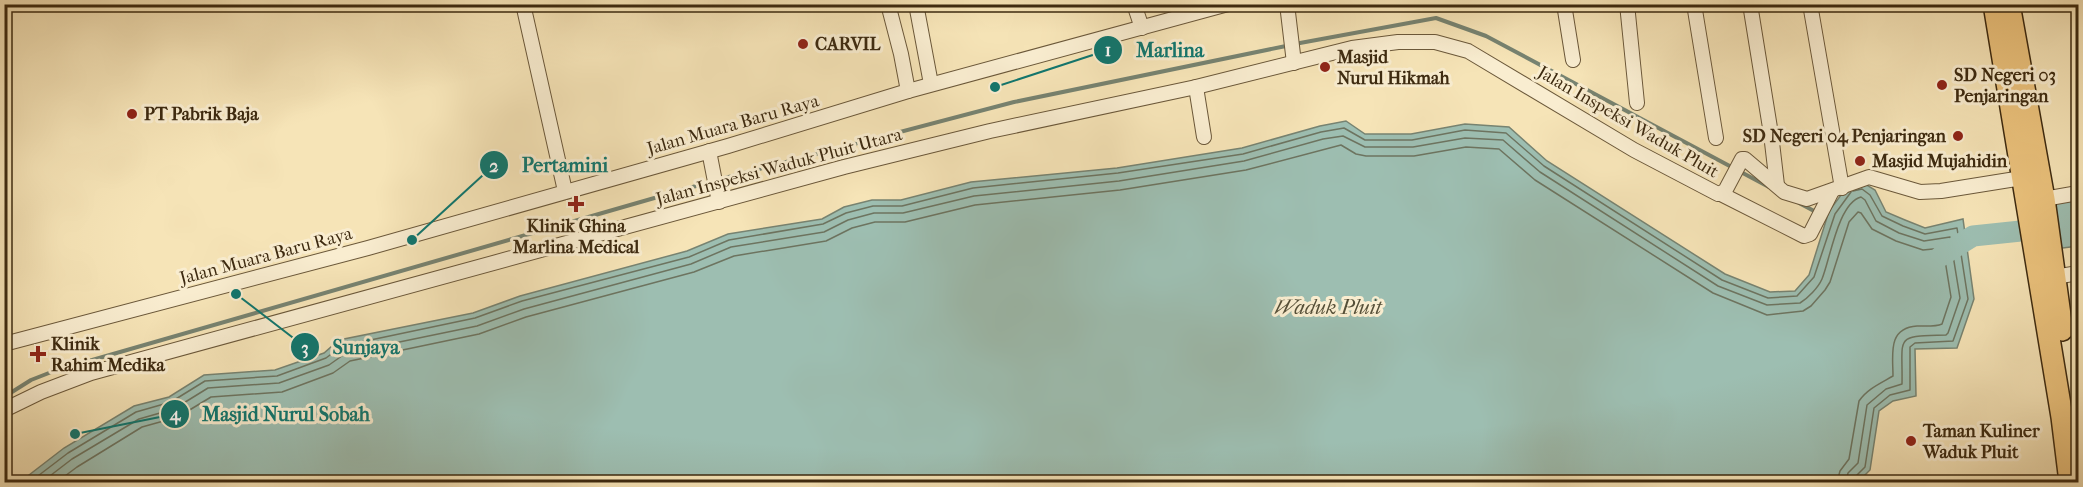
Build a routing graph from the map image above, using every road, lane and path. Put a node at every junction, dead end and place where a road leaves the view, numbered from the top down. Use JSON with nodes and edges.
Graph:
{"nodes":[{"id":1,"x":523,"y":4,"type":"edge"},
{"id":2,"x":888,"y":4,"type":"edge"},
{"id":3,"x":916,"y":4,"type":"edge"},
{"id":4,"x":1134,"y":4,"type":"edge"},
{"id":5,"x":1228,"y":4,"type":"edge"},
{"id":6,"x":1287,"y":4,"type":"edge"},
{"id":7,"x":1564,"y":4,"type":"edge"},
{"id":8,"x":1627,"y":4,"type":"edge"},
{"id":9,"x":1694,"y":4,"type":"edge"},
{"id":10,"x":1750,"y":4,"type":"edge"},
{"id":11,"x":1810,"y":4,"type":"edge"},
{"id":12,"x":1994,"y":4,"type":"edge"},
{"id":13,"x":2009,"y":4,"type":"edge"},
{"id":14,"x":1189,"y":10,"type":"edge"},
{"id":15,"x":1142,"y":28,"type":"junction"},
{"id":16,"x":1573,"y":60,"type":"dead end"},
{"id":17,"x":1294,"y":63,"type":"junction"},
{"id":18,"x":931,"y":84,"type":"junction"},
{"id":19,"x":1196,"y":87,"type":"junction"},
{"id":20,"x":908,"y":91,"type":"junction"},
{"id":21,"x":1637,"y":103,"type":"dead end"},
{"id":22,"x":1204,"y":136,"type":"dead end"},
{"id":23,"x":1716,"y":138,"type":"dead end"},
{"id":24,"x":709,"y":151,"type":"junction"},
{"id":25,"x":2022,"y":178,"type":"junction"},
{"id":26,"x":1777,"y":185,"type":"junction"},
{"id":27,"x":1837,"y":190,"type":"junction"},
{"id":28,"x":565,"y":191,"type":"junction"},
{"id":29,"x":2079,"y":193,"type":"edge"},
{"id":30,"x":1721,"y":194,"type":"junction"},
{"id":31,"x":719,"y":202,"type":"junction"},
{"id":32,"x":2038,"y":203,"type":"junction"},
{"id":33,"x":2049,"y":272,"type":"junction"},
{"id":34,"x":2079,"y":273,"type":"edge"},
{"id":35,"x":4,"y":344,"type":"edge"},
{"id":36,"x":4,"y":410,"type":"edge"},
{"id":37,"x":2078,"y":422,"type":"edge"},
{"id":38,"x":2070,"y":483,"type":"edge"}],
"edges":[{"from":1,"to":28,"type":"street"},
{"from":2,"to":20,"type":"street"},
{"from":3,"to":18,"type":"street"},
{"from":4,"to":15,"type":"street"},
{"from":5,"to":14,"type":"street","name":"Jalan Muara Baru Raya"},
{"from":6,"to":17,"type":"street"},
{"from":7,"to":16,"type":"street"},
{"from":8,"to":21,"type":"street"},
{"from":9,"to":23,"type":"street"},
{"from":10,"to":26,"type":"street"},
{"from":11,"to":27,"type":"street"},
{"from":12,"to":25,"type":"highway"},
{"from":13,"to":32,"type":"highway"},
{"from":14,"to":15,"type":"street","name":"Jalan Muara Baru Raya"},
{"from":15,"to":18,"type":"street","name":"Jalan Muara Baru Raya"},
{"from":17,"to":19,"type":"street","name":"Jalan Inspeksi Waduk Pluit Utara"},
{"from":17,"to":30,"type":"street","name":"Jalan Inspeksi Waduk Pluit"},
{"from":18,"to":20,"type":"street","name":"Jalan Muara Baru Raya"},
{"from":19,"to":22,"type":"street"},
{"from":19,"to":31,"type":"street","name":"Jalan Inspeksi Waduk Pluit Utara"},
{"from":20,"to":24,"type":"street","name":"Jalan Muara Baru Raya"},
{"from":24,"to":28,"type":"street","name":"Jalan Muara Baru Raya"},
{"from":24,"to":31,"type":"street"},
{"from":25,"to":27,"type":"street","name":"Jalan Inspeksi Waduk Pluit"},
{"from":25,"to":32,"type":"highway"},
{"from":26,"to":27,"type":"street","name":"Jalan Inspeksi Waduk Pluit"},
{"from":26,"to":30,"type":"street","name":"Jalan Inspeksi Waduk Pluit"},
{"from":27,"to":30,"type":"street"},
{"from":28,"to":35,"type":"street","name":"Jalan Muara Baru Raya"},
{"from":29,"to":32,"type":"street"},
{"from":31,"to":36,"type":"street","name":"Jalan Inspeksi Waduk Pluit Utara"},
{"from":32,"to":33,"type":"highway"},
{"from":33,"to":34,"type":"street"},
{"from":33,"to":37,"type":"highway"},
{"from":33,"to":38,"type":"highway"}]}
